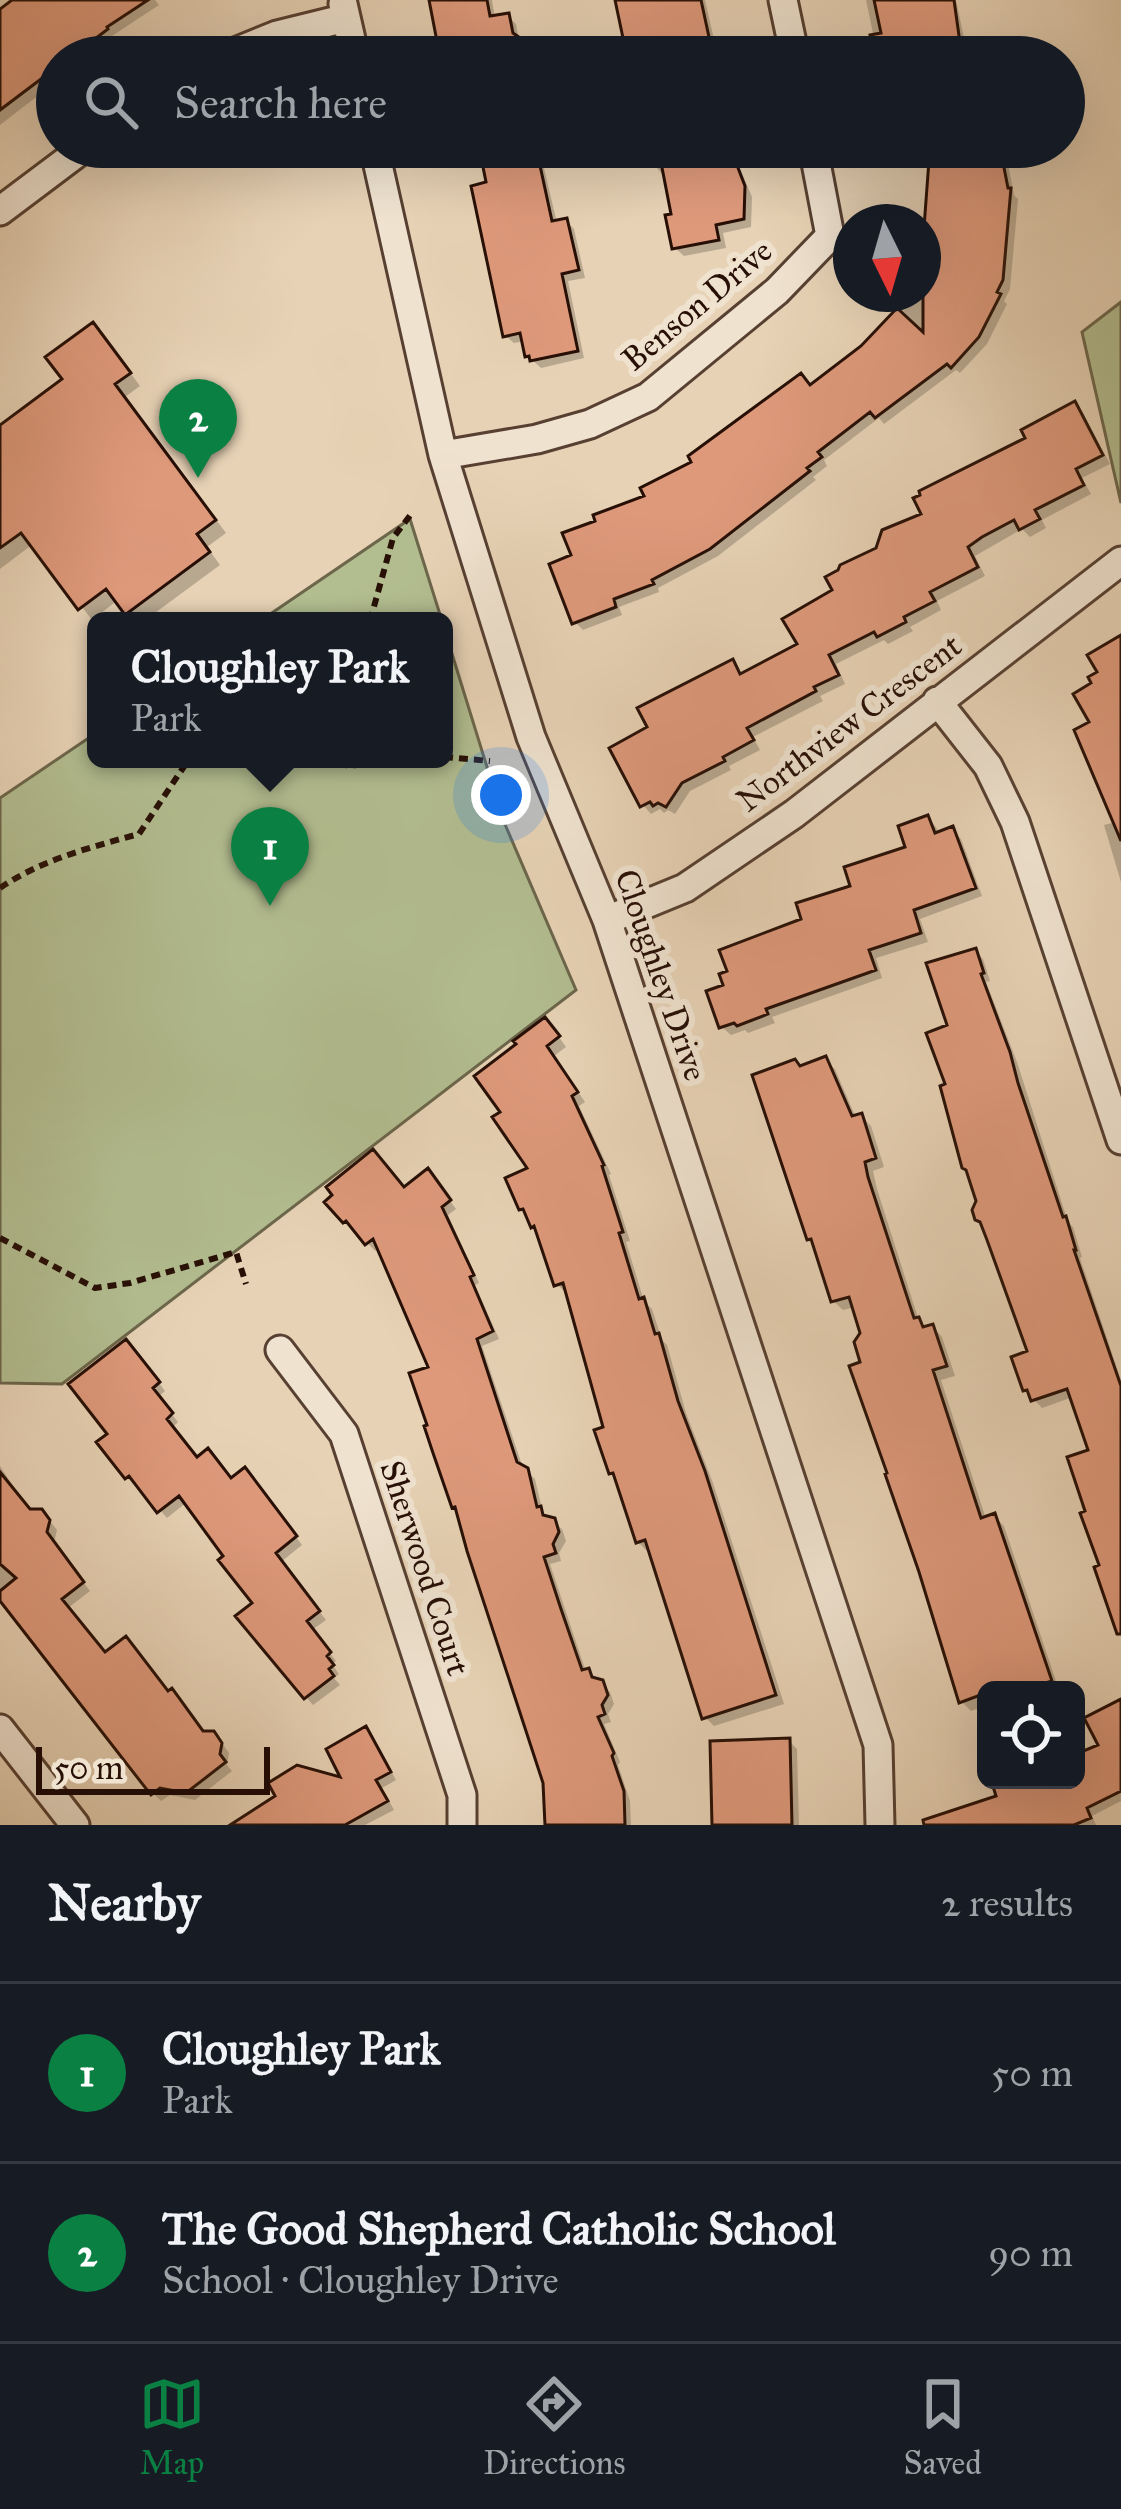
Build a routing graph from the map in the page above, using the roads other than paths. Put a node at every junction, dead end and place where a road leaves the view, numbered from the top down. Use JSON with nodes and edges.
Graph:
{"nodes":[{"id":1,"x":783,"y":0,"type":"edge"},
{"id":2,"x":344,"y":9,"type":"edge"},
{"id":3,"x":276,"y":36,"type":"edge"},
{"id":4,"x":791,"y":36,"type":"edge"},
{"id":5,"x":57,"y":168,"type":"edge"},
{"id":6,"x":379,"y":168,"type":"edge"},
{"id":7,"x":817,"y":168,"type":"edge"},
{"id":8,"x":0,"y":211,"type":"edge"},
{"id":9,"x":443,"y":455,"type":"junction"},
{"id":10,"x":1121,"y":561,"type":"edge"},
{"id":11,"x":937,"y":701,"type":"junction"},
{"id":12,"x":608,"y":920,"type":"junction"},
{"id":13,"x":1121,"y":1140,"type":"edge"},
{"id":14,"x":280,"y":1350,"type":"dead end"},
{"id":15,"x":0,"y":1729,"type":"edge"},
{"id":16,"x":75,"y":1825,"type":"edge"},
{"id":17,"x":462,"y":1825,"type":"edge"},
{"id":18,"x":880,"y":1825,"type":"edge"}],
"edges":[{"from":1,"to":4,"type":"street"},
{"from":2,"to":3,"type":"street"},
{"from":5,"to":8,"type":"street"},
{"from":6,"to":9,"type":"street","name":"Cloughley Drive"},
{"from":7,"to":9,"type":"street","name":"Benson Drive"},
{"from":9,"to":12,"type":"street","name":"Cloughley Drive"},
{"from":10,"to":11,"type":"street","name":"Northview Crescent"},
{"from":11,"to":12,"type":"street","name":"Northview Crescent"},
{"from":11,"to":13,"type":"street"},
{"from":12,"to":18,"type":"street","name":"Cloughley Drive"},
{"from":14,"to":17,"type":"street","name":"Sherwood Court"},
{"from":15,"to":16,"type":"street"}]}
